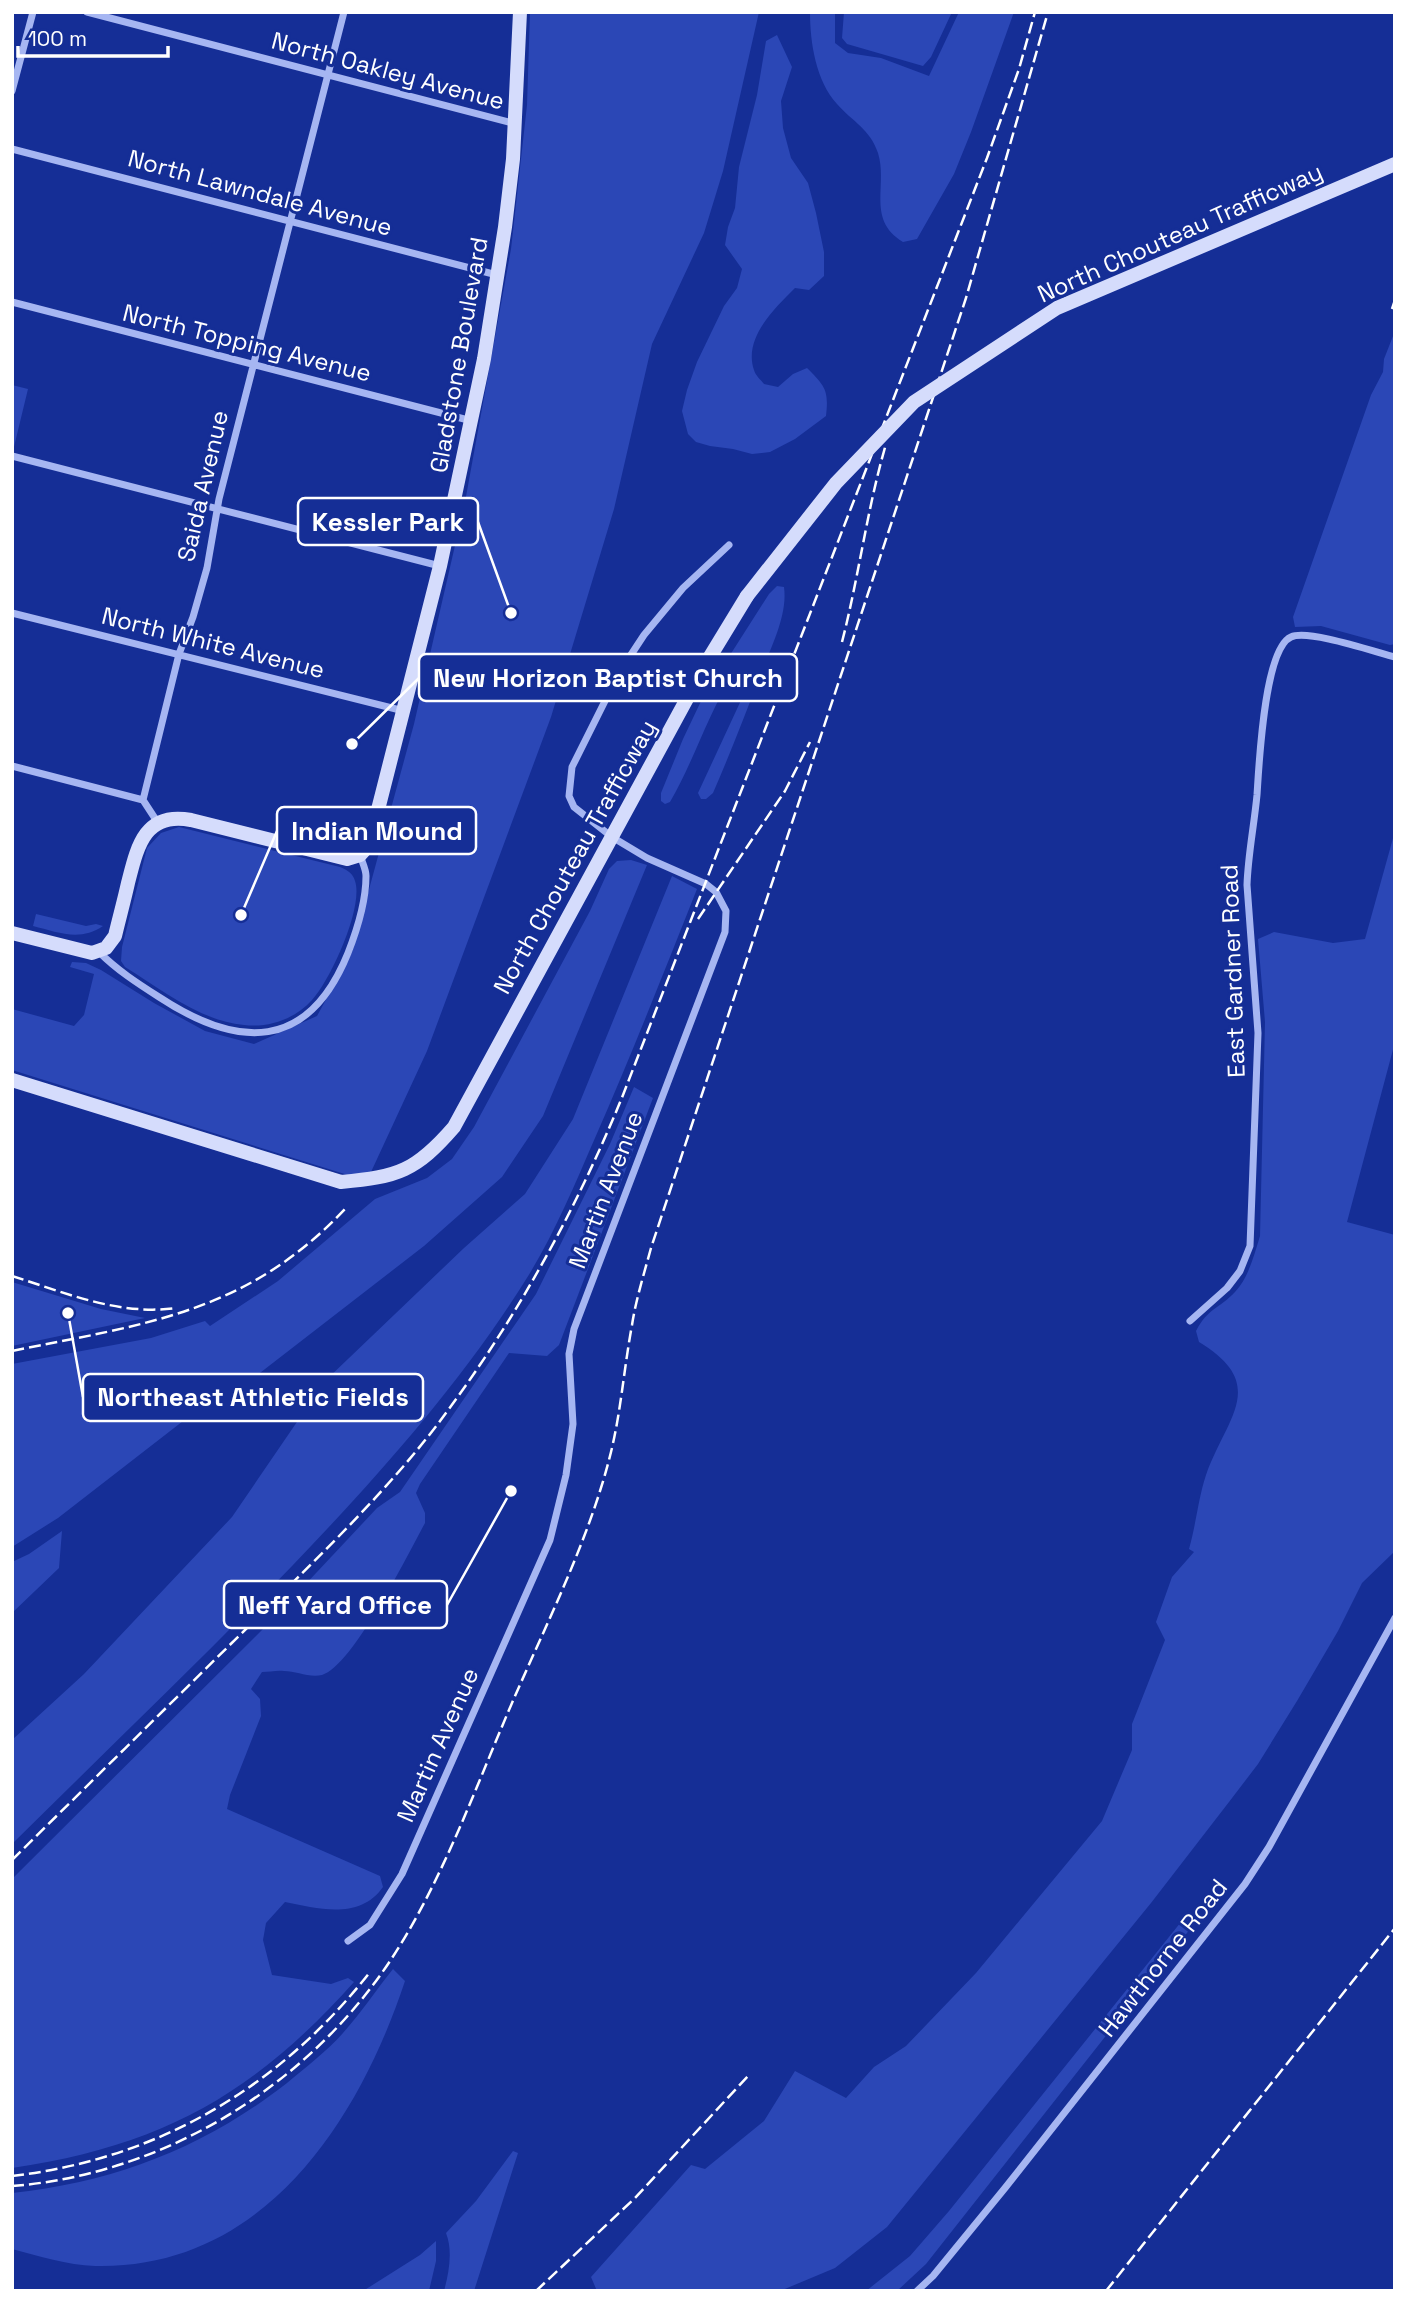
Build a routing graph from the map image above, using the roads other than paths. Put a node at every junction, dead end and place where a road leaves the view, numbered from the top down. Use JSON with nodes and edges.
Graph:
{"nodes":[{"id":1,"x":33,"y":12,"type":"edge"},
{"id":2,"x":87,"y":12,"type":"edge"},
{"id":3,"x":344,"y":12,"type":"edge"},
{"id":4,"x":520,"y":12,"type":"edge"},
{"id":5,"x":328,"y":75,"type":"junction"},
{"id":6,"x":12,"y":91,"type":"edge"},
{"id":7,"x":516,"y":124,"type":"junction"},
{"id":8,"x":12,"y":149,"type":"edge"},
{"id":9,"x":1395,"y":164,"type":"edge"},
{"id":10,"x":291,"y":221,"type":"junction"},
{"id":11,"x":498,"y":275,"type":"junction"},
{"id":12,"x":12,"y":302,"type":"edge"},
{"id":13,"x":254,"y":364,"type":"junction"},
{"id":14,"x":472,"y":421,"type":"junction"},
{"id":15,"x":12,"y":456,"type":"edge"},
{"id":16,"x":217,"y":509,"type":"junction"},
{"id":17,"x":729,"y":545,"type":"dead end"},
{"id":18,"x":440,"y":566,"type":"junction"},
{"id":19,"x":12,"y":613,"type":"edge"},
{"id":20,"x":179,"y":654,"type":"junction"},
{"id":21,"x":1395,"y":657,"type":"edge"},
{"id":22,"x":404,"y":711,"type":"junction"},
{"id":23,"x":12,"y":766,"type":"edge"},
{"id":24,"x":143,"y":800,"type":"junction"},
{"id":25,"x":158,"y":823,"type":"junction"},
{"id":26,"x":612,"y":836,"type":"junction"},
{"id":27,"x":360,"y":855,"type":"junction"},
{"id":28,"x":12,"y":933,"type":"edge"},
{"id":29,"x":99,"y":952,"type":"junction"},
{"id":30,"x":12,"y":1080,"type":"edge"},
{"id":31,"x":1190,"y":1321,"type":"dead end"},
{"id":32,"x":1395,"y":1618,"type":"edge"},
{"id":33,"x":348,"y":1941,"type":"dead end"},
{"id":34,"x":917,"y":2291,"type":"edge"}],
"edges":[{"from":1,"to":6,"type":"street"},
{"from":2,"to":5,"type":"street","name":"North Oakley Avenue"},
{"from":3,"to":5,"type":"street","name":"Saida Avenue"},
{"from":4,"to":7,"type":"main road","name":"Gladstone Boulevard"},
{"from":5,"to":7,"type":"street","name":"North Oakley Avenue"},
{"from":5,"to":10,"type":"street","name":"Saida Avenue"},
{"from":7,"to":11,"type":"main road","name":"Gladstone Boulevard"},
{"from":8,"to":10,"type":"street","name":"North Lawndale Avenue"},
{"from":9,"to":26,"type":"main road","name":"North Chouteau Trafficway","bridge":true},
{"from":10,"to":11,"type":"street","name":"North Lawndale Avenue"},
{"from":10,"to":13,"type":"street","name":"Saida Avenue"},
{"from":11,"to":14,"type":"main road","name":"Gladstone Boulevard"},
{"from":12,"to":13,"type":"street","name":"North Topping Avenue"},
{"from":13,"to":14,"type":"street","name":"North Topping Avenue"},
{"from":13,"to":16,"type":"street","name":"Saida Avenue"},
{"from":14,"to":18,"type":"main road","name":"Gladstone Boulevard"},
{"from":15,"to":16,"type":"street"},
{"from":16,"to":18,"type":"street"},
{"from":16,"to":20,"type":"street","name":"Saida Avenue"},
{"from":17,"to":26,"type":"street","name":"Martin Avenue"},
{"from":18,"to":22,"type":"main road","name":"Gladstone Boulevard"},
{"from":19,"to":20,"type":"street","name":"North White Avenue"},
{"from":20,"to":22,"type":"street","name":"North White Avenue"},
{"from":20,"to":24,"type":"street","name":"Saida Avenue"},
{"from":21,"to":31,"type":"street","name":"East Gardner Road"},
{"from":22,"to":27,"type":"main road","name":"Gladstone Boulevard"},
{"from":23,"to":24,"type":"street"},
{"from":24,"to":25,"type":"street"},
{"from":25,"to":27,"type":"main road"},
{"from":25,"to":29,"type":"main road"},
{"from":26,"to":30,"type":"main road","name":"North Chouteau Trafficway"},
{"from":26,"to":33,"type":"street","name":"Martin Avenue"},
{"from":27,"to":29,"type":"street"},
{"from":28,"to":29,"type":"main road"},
{"from":32,"to":34,"type":"street","name":"Hawthorne Road"}]}
